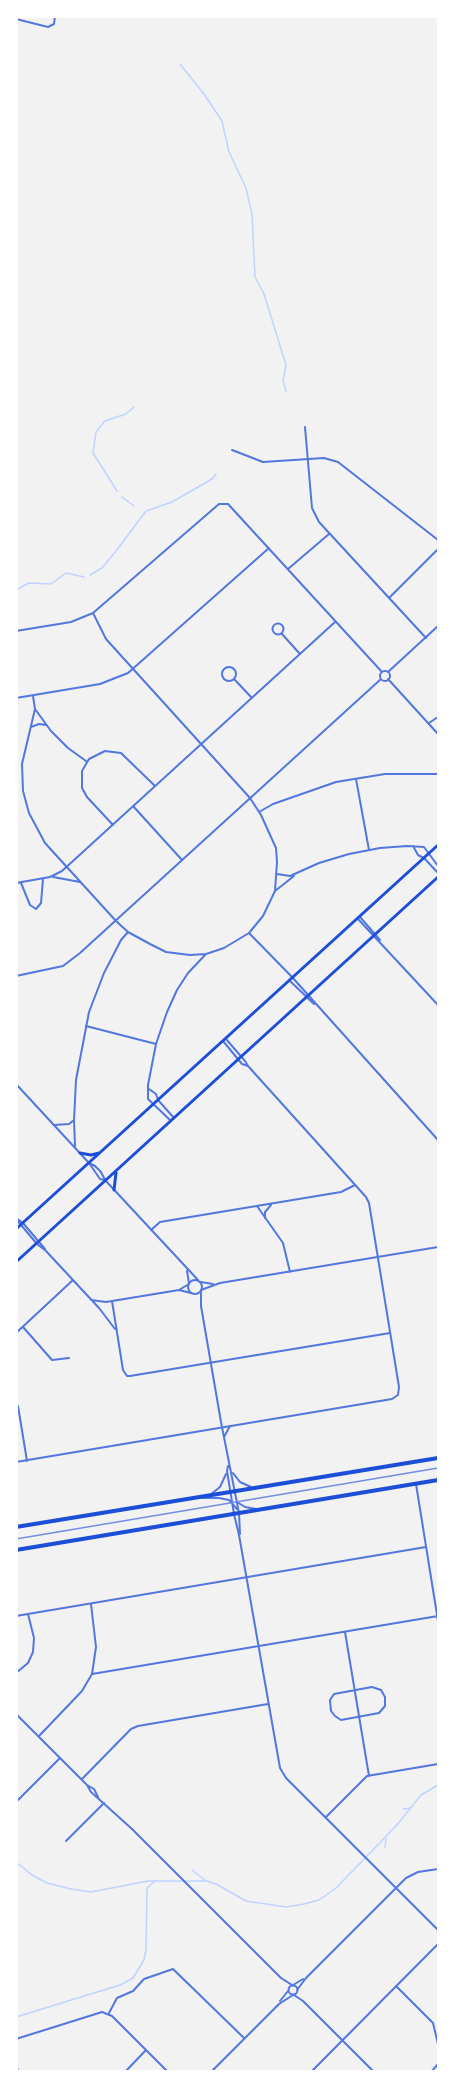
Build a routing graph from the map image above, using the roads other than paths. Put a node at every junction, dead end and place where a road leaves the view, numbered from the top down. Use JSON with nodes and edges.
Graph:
{"nodes":[{"id":1,"x":55,"y":16,"type":"edge"},
{"id":2,"x":16,"y":19,"type":"edge"},
{"id":3,"x":305,"y":427,"type":"dead end"},
{"id":4,"x":232,"y":450,"type":"dead end"},
{"id":5,"x":308,"y":459,"type":"junction"},
{"id":6,"x":329,"y":533,"type":"junction"},
{"id":7,"x":438,"y":540,"type":"edge"},
{"id":8,"x":269,"y":548,"type":"junction"},
{"id":9,"x":438,"y":549,"type":"edge"},
{"id":10,"x":288,"y":569,"type":"junction"},
{"id":11,"x":389,"y":598,"type":"junction"},
{"id":12,"x":93,"y":614,"type":"junction"},
{"id":13,"x":336,"y":621,"type":"junction"},
{"id":14,"x":438,"y":626,"type":"edge"},
{"id":15,"x":16,"y":631,"type":"edge"},
{"id":16,"x":282,"y":633,"type":"dead end"},
{"id":17,"x":426,"y":638,"type":"junction"},
{"id":18,"x":300,"y":654,"type":"junction"},
{"id":19,"x":133,"y":670,"type":"junction"},
{"id":20,"x":382,"y":672,"type":"junction"},
{"id":21,"x":388,"y":672,"type":"junction"},
{"id":22,"x":234,"y":679,"type":"junction"},
{"id":23,"x":381,"y":679,"type":"junction"},
{"id":24,"x":388,"y":679,"type":"junction"},
{"id":25,"x":33,"y":696,"type":"junction"},
{"id":26,"x":16,"y":698,"type":"edge"},
{"id":27,"x":252,"y":698,"type":"junction"},
{"id":28,"x":35,"y":709,"type":"junction"},
{"id":29,"x":438,"y":717,"type":"edge"},
{"id":30,"x":429,"y":723,"type":"junction"},
{"id":31,"x":46,"y":725,"type":"junction"},
{"id":32,"x":31,"y":727,"type":"junction"},
{"id":33,"x":438,"y":734,"type":"edge"},
{"id":34,"x":201,"y":744,"type":"junction"},
{"id":35,"x":87,"y":762,"type":"junction"},
{"id":36,"x":438,"y":774,"type":"edge"},
{"id":37,"x":356,"y":779,"type":"junction"},
{"id":38,"x":155,"y":786,"type":"junction"},
{"id":39,"x":250,"y":798,"type":"junction"},
{"id":40,"x":133,"y":806,"type":"junction"},
{"id":41,"x":260,"y":812,"type":"junction"},
{"id":42,"x":113,"y":825,"type":"junction"},
{"id":43,"x":438,"y":845,"type":"edge"},
{"id":44,"x":413,"y":846,"type":"junction"},
{"id":45,"x":369,"y":850,"type":"junction"},
{"id":46,"x":429,"y":854,"type":"junction"},
{"id":47,"x":424,"y":858,"type":"junction"},
{"id":48,"x":182,"y":860,"type":"junction"},
{"id":49,"x":438,"y":866,"type":"edge"},
{"id":50,"x":66,"y":867,"type":"junction"},
{"id":51,"x":277,"y":874,"type":"junction"},
{"id":52,"x":296,"y":874,"type":"junction"},
{"id":53,"x":438,"y":875,"type":"edge"},
{"id":54,"x":50,"y":877,"type":"junction"},
{"id":55,"x":43,"y":879,"type":"junction"},
{"id":56,"x":80,"y":882,"type":"junction"},
{"id":57,"x":19,"y":883,"type":"edge"},
{"id":58,"x":275,"y":891,"type":"junction"},
{"id":59,"x":359,"y":918,"type":"junction"},
{"id":60,"x":116,"y":921,"type":"junction"},
{"id":61,"x":128,"y":932,"type":"junction"},
{"id":62,"x":249,"y":933,"type":"junction"},
{"id":63,"x":375,"y":935,"type":"junction"},
{"id":64,"x":206,"y":954,"type":"junction"},
{"id":65,"x":16,"y":976,"type":"edge"},
{"id":66,"x":291,"y":979,"type":"junction"},
{"id":67,"x":307,"y":996,"type":"junction"},
{"id":68,"x":438,"y":1005,"type":"edge"},
{"id":69,"x":86,"y":1026,"type":"junction"},
{"id":70,"x":224,"y":1040,"type":"junction"},
{"id":71,"x":156,"y":1044,"type":"junction"},
{"id":72,"x":240,"y":1058,"type":"junction"},
{"id":73,"x":16,"y":1084,"type":"edge"},
{"id":74,"x":148,"y":1086,"type":"junction"},
{"id":75,"x":156,"y":1102,"type":"junction"},
{"id":76,"x":172,"y":1119,"type":"junction"},
{"id":77,"x":74,"y":1120,"type":"junction"},
{"id":78,"x":54,"y":1125,"type":"junction"},
{"id":79,"x":438,"y":1140,"type":"edge"},
{"id":80,"x":75,"y":1148,"type":"junction"},
{"id":81,"x":80,"y":1153,"type":"junction"},
{"id":82,"x":100,"y":1153,"type":"junction"},
{"id":83,"x":89,"y":1163,"type":"junction"},
{"id":84,"x":116,"y":1171,"type":"junction"},
{"id":85,"x":105,"y":1180,"type":"junction"},
{"id":86,"x":355,"y":1185,"type":"junction"},
{"id":87,"x":114,"y":1190,"type":"junction"},
{"id":88,"x":275,"y":1203,"type":"junction"},
{"id":89,"x":257,"y":1206,"type":"junction"},
{"id":90,"x":16,"y":1218,"type":"edge"},
{"id":91,"x":266,"y":1221,"type":"junction"},
{"id":92,"x":22,"y":1224,"type":"junction"},
{"id":93,"x":16,"y":1229,"type":"edge"},
{"id":94,"x":151,"y":1230,"type":"junction"},
{"id":95,"x":38,"y":1242,"type":"junction"},
{"id":96,"x":438,"y":1247,"type":"edge"},
{"id":97,"x":378,"y":1257,"type":"junction"},
{"id":98,"x":16,"y":1262,"type":"edge"},
{"id":99,"x":187,"y":1270,"type":"junction"},
{"id":100,"x":290,"y":1272,"type":"junction"},
{"id":101,"x":74,"y":1280,"type":"junction"},
{"id":102,"x":199,"y":1281,"type":"junction"},
{"id":103,"x":189,"y":1283,"type":"junction"},
{"id":104,"x":216,"y":1284,"type":"junction"},
{"id":105,"x":178,"y":1290,"type":"junction"},
{"id":106,"x":201,"y":1291,"type":"junction"},
{"id":107,"x":192,"y":1294,"type":"junction"},
{"id":108,"x":91,"y":1300,"type":"junction"},
{"id":109,"x":112,"y":1301,"type":"junction"},
{"id":110,"x":201,"y":1306,"type":"junction"},
{"id":111,"x":23,"y":1327,"type":"junction"},
{"id":112,"x":116,"y":1332,"type":"junction"},
{"id":113,"x":16,"y":1333,"type":"edge"},
{"id":114,"x":390,"y":1333,"type":"junction"},
{"id":115,"x":69,"y":1358,"type":"dead end"},
{"id":116,"x":211,"y":1363,"type":"junction"},
{"id":117,"x":18,"y":1406,"type":"edge"},
{"id":118,"x":230,"y":1426,"type":"junction"},
{"id":119,"x":222,"y":1428,"type":"junction"},
{"id":120,"x":223,"y":1438,"type":"junction"},
{"id":121,"x":438,"y":1458,"type":"edge"},
{"id":122,"x":27,"y":1461,"type":"junction"},
{"id":123,"x":16,"y":1462,"type":"edge"},
{"id":124,"x":229,"y":1471,"type":"junction"},
{"id":125,"x":438,"y":1480,"type":"edge"},
{"id":126,"x":416,"y":1484,"type":"junction"},
{"id":127,"x":255,"y":1488,"type":"junction"},
{"id":128,"x":232,"y":1493,"type":"junction"},
{"id":129,"x":207,"y":1496,"type":"junction"},
{"id":130,"x":196,"y":1498,"type":"junction"},
{"id":131,"x":232,"y":1502,"type":"junction"},
{"id":132,"x":237,"y":1502,"type":"junction"},
{"id":133,"x":259,"y":1509,"type":"junction"},
{"id":134,"x":237,"y":1512,"type":"junction"},
{"id":135,"x":16,"y":1527,"type":"edge"},
{"id":136,"x":426,"y":1547,"type":"junction"},
{"id":137,"x":16,"y":1550,"type":"edge"},
{"id":138,"x":246,"y":1577,"type":"junction"},
{"id":139,"x":90,"y":1603,"type":"junction"},
{"id":140,"x":28,"y":1614,"type":"junction"},
{"id":141,"x":16,"y":1616,"type":"edge"},
{"id":142,"x":438,"y":1616,"type":"edge"},
{"id":143,"x":438,"y":1621,"type":"edge"},
{"id":144,"x":345,"y":1632,"type":"junction"},
{"id":145,"x":258,"y":1646,"type":"junction"},
{"id":146,"x":16,"y":1673,"type":"edge"},
{"id":147,"x":92,"y":1674,"type":"junction"},
{"id":148,"x":355,"y":1690,"type":"junction"},
{"id":149,"x":268,"y":1704,"type":"junction"},
{"id":150,"x":17,"y":1714,"type":"edge"},
{"id":151,"x":360,"y":1717,"type":"junction"},
{"id":152,"x":39,"y":1736,"type":"junction"},
{"id":153,"x":60,"y":1758,"type":"junction"},
{"id":154,"x":438,"y":1764,"type":"edge"},
{"id":155,"x":369,"y":1776,"type":"junction"},
{"id":156,"x":82,"y":1779,"type":"junction"},
{"id":157,"x":16,"y":1802,"type":"edge"},
{"id":158,"x":104,"y":1803,"type":"junction"},
{"id":159,"x":326,"y":1817,"type":"junction"},
{"id":160,"x":66,"y":1841,"type":"dead end"},
{"id":161,"x":438,"y":1869,"type":"edge"},
{"id":162,"x":396,"y":1887,"type":"junction"},
{"id":163,"x":438,"y":1930,"type":"edge"},
{"id":164,"x":438,"y":1944,"type":"edge"},
{"id":165,"x":282,"y":1978,"type":"junction"},
{"id":166,"x":306,"y":1978,"type":"junction"},
{"id":167,"x":293,"y":1985,"type":"junction"},
{"id":168,"x":396,"y":1986,"type":"junction"},
{"id":169,"x":288,"y":1990,"type":"junction"},
{"id":170,"x":297,"y":1990,"type":"junction"},
{"id":171,"x":293,"y":1995,"type":"junction"},
{"id":172,"x":303,"y":2001,"type":"junction"},
{"id":173,"x":279,"y":2004,"type":"junction"},
{"id":174,"x":109,"y":2013,"type":"junction"},
{"id":175,"x":244,"y":2038,"type":"junction"},
{"id":176,"x":16,"y":2040,"type":"edge"},
{"id":177,"x":342,"y":2040,"type":"junction"},
{"id":178,"x":438,"y":2044,"type":"edge"},
{"id":179,"x":146,"y":2050,"type":"junction"},
{"id":180,"x":16,"y":2062,"type":"edge"},
{"id":181,"x":438,"y":2064,"type":"edge"},
{"id":182,"x":18,"y":2072,"type":"edge"},
{"id":183,"x":125,"y":2072,"type":"edge"},
{"id":184,"x":168,"y":2072,"type":"edge"},
{"id":185,"x":211,"y":2072,"type":"edge"},
{"id":186,"x":312,"y":2072,"type":"edge"},
{"id":187,"x":374,"y":2072,"type":"edge"},
{"id":188,"x":431,"y":2072,"type":"edge"}],
"edges":[{"from":1,"to":2,"type":"street"},
{"from":3,"to":5,"type":"street"},
{"from":4,"to":5,"type":"street"},
{"from":5,"to":6,"type":"street"},
{"from":5,"to":7,"type":"street"},
{"from":6,"to":10,"type":"street"},
{"from":6,"to":11,"type":"street"},
{"from":8,"to":10,"type":"street"},
{"from":8,"to":12,"type":"street"},
{"from":8,"to":19,"type":"street"},
{"from":9,"to":11,"type":"street"},
{"from":10,"to":13,"type":"street"},
{"from":11,"to":17,"type":"street"},
{"from":12,"to":15,"type":"street"},
{"from":12,"to":19,"type":"street"},
{"from":13,"to":18,"type":"street"},
{"from":13,"to":20,"type":"street"},
{"from":14,"to":17,"type":"street"},
{"from":16,"to":18,"type":"street"},
{"from":17,"to":21,"type":"street"},
{"from":18,"to":27,"type":"street"},
{"from":19,"to":25,"type":"street"},
{"from":19,"to":34,"type":"street"},
{"from":20,"to":21,"type":"street"},
{"from":20,"to":23,"type":"street"},
{"from":21,"to":24,"type":"street"},
{"from":22,"to":22,"type":"street"},
{"from":22,"to":27,"type":"street"},
{"from":23,"to":24,"type":"street"},
{"from":23,"to":39,"type":"street"},
{"from":24,"to":30,"type":"street"},
{"from":25,"to":26,"type":"street"},
{"from":25,"to":28,"type":"street"},
{"from":27,"to":34,"type":"street"},
{"from":28,"to":31,"type":"street"},
{"from":28,"to":32,"type":"street"},
{"from":29,"to":30,"type":"street"},
{"from":30,"to":33,"type":"street"},
{"from":31,"to":32,"type":"street"},
{"from":31,"to":35,"type":"street"},
{"from":32,"to":50,"type":"street"},
{"from":34,"to":38,"type":"street"},
{"from":34,"to":39,"type":"street"},
{"from":35,"to":38,"type":"street"},
{"from":35,"to":42,"type":"street"},
{"from":36,"to":37,"type":"street"},
{"from":37,"to":41,"type":"street"},
{"from":37,"to":45,"type":"street"},
{"from":38,"to":40,"type":"street"},
{"from":39,"to":41,"type":"street"},
{"from":39,"to":48,"type":"street"},
{"from":40,"to":42,"type":"street"},
{"from":40,"to":48,"type":"street"},
{"from":41,"to":51,"type":"street"},
{"from":42,"to":50,"type":"street"},
{"from":43,"to":46,"type":"main road"},
{"from":44,"to":45,"type":"street"},
{"from":44,"to":46,"type":"street"},
{"from":44,"to":47,"type":"street"},
{"from":45,"to":52,"type":"street"},
{"from":46,"to":47,"type":"main road"},
{"from":46,"to":49,"type":"street"},
{"from":47,"to":53,"type":"street"},
{"from":47,"to":59,"type":"main road"},
{"from":48,"to":60,"type":"street"},
{"from":50,"to":54,"type":"street"},
{"from":50,"to":56,"type":"street"},
{"from":51,"to":52,"type":"street"},
{"from":51,"to":58,"type":"street"},
{"from":52,"to":58,"type":"street"},
{"from":53,"to":63,"type":"main road"},
{"from":54,"to":55,"type":"street"},
{"from":54,"to":56,"type":"street"},
{"from":55,"to":57,"type":"street"},
{"from":55,"to":57,"type":"street"},
{"from":56,"to":60,"type":"street"},
{"from":58,"to":62,"type":"street"},
{"from":59,"to":63,"type":"street"},
{"from":59,"to":66,"type":"main road"},
{"from":60,"to":61,"type":"street"},
{"from":60,"to":65,"type":"street"},
{"from":61,"to":64,"type":"street"},
{"from":61,"to":69,"type":"street"},
{"from":62,"to":64,"type":"street"},
{"from":62,"to":66,"type":"street"},
{"from":63,"to":67,"type":"main road"},
{"from":63,"to":68,"type":"street"},
{"from":64,"to":71,"type":"street"},
{"from":66,"to":67,"type":"street"},
{"from":66,"to":70,"type":"main road"},
{"from":67,"to":72,"type":"main road"},
{"from":67,"to":79,"type":"street"},
{"from":69,"to":71,"type":"street"},
{"from":69,"to":77,"type":"street"},
{"from":70,"to":72,"type":"street"},
{"from":70,"to":75,"type":"main road"},
{"from":71,"to":74,"type":"street"},
{"from":72,"to":76,"type":"main road"},
{"from":72,"to":86,"type":"street"},
{"from":73,"to":78,"type":"street"},
{"from":74,"to":75,"type":"street"},
{"from":74,"to":75,"type":"street"},
{"from":75,"to":76,"type":"street"},
{"from":75,"to":82,"type":"main road"},
{"from":76,"to":84,"type":"main road"},
{"from":77,"to":78,"type":"street"},
{"from":77,"to":80,"type":"street"},
{"from":78,"to":80,"type":"street"},
{"from":80,"to":81,"type":"street"},
{"from":81,"to":82,"type":"main road"},
{"from":81,"to":83,"type":"street"},
{"from":82,"to":83,"type":"main road"},
{"from":83,"to":85,"type":"street"},
{"from":83,"to":92,"type":"main road"},
{"from":84,"to":85,"type":"main road"},
{"from":84,"to":87,"type":"main road"},
{"from":85,"to":87,"type":"street"},
{"from":85,"to":95,"type":"main road"},
{"from":86,"to":88,"type":"street"},
{"from":86,"to":97,"type":"street"},
{"from":87,"to":94,"type":"street"},
{"from":88,"to":89,"type":"street"},
{"from":88,"to":91,"type":"street"},
{"from":89,"to":91,"type":"street"},
{"from":89,"to":94,"type":"street"},
{"from":90,"to":92,"type":"street"},
{"from":91,"to":100,"type":"street"},
{"from":92,"to":93,"type":"main road"},
{"from":92,"to":95,"type":"street"},
{"from":94,"to":99,"type":"street"},
{"from":95,"to":98,"type":"main road"},
{"from":95,"to":101,"type":"street"},
{"from":96,"to":97,"type":"street"},
{"from":97,"to":100,"type":"street"},
{"from":97,"to":114,"type":"street"},
{"from":99,"to":102,"type":"street"},
{"from":99,"to":103,"type":"street"},
{"from":100,"to":104,"type":"street"},
{"from":101,"to":108,"type":"street"},
{"from":101,"to":111,"type":"street"},
{"from":102,"to":103,"type":"street"},
{"from":102,"to":104,"type":"street"},
{"from":102,"to":106,"type":"street"},
{"from":103,"to":105,"type":"street"},
{"from":103,"to":107,"type":"street"},
{"from":104,"to":106,"type":"street"},
{"from":105,"to":107,"type":"street"},
{"from":105,"to":109,"type":"street"},
{"from":106,"to":107,"type":"street"},
{"from":106,"to":110,"type":"street"},
{"from":107,"to":110,"type":"street"},
{"from":108,"to":109,"type":"street"},
{"from":108,"to":112,"type":"street"},
{"from":109,"to":112,"type":"street"},
{"from":110,"to":116,"type":"street"},
{"from":111,"to":113,"type":"street"},
{"from":111,"to":115,"type":"street"},
{"from":112,"to":116,"type":"street"},
{"from":114,"to":116,"type":"street"},
{"from":114,"to":118,"type":"street"},
{"from":116,"to":119,"type":"street"},
{"from":117,"to":122,"type":"street"},
{"from":118,"to":119,"type":"street"},
{"from":118,"to":120,"type":"street"},
{"from":119,"to":120,"type":"street"},
{"from":119,"to":122,"type":"street"},
{"from":120,"to":124,"type":"street"},
{"from":121,"to":127,"type":"highway"},
{"from":122,"to":123,"type":"street"},
{"from":124,"to":127,"type":"street"},
{"from":124,"to":128,"type":"street"},
{"from":124,"to":129,"type":"street"},
{"from":125,"to":126,"type":"highway"},
{"from":126,"to":133,"type":"highway"},
{"from":126,"to":136,"type":"street"},
{"from":127,"to":128,"type":"highway"},
{"from":128,"to":129,"type":"highway"},
{"from":128,"to":131,"type":"street"},
{"from":128,"to":132,"type":"street"},
{"from":128,"to":132,"type":"street"},
{"from":129,"to":130,"type":"highway"},
{"from":130,"to":131,"type":"street"},
{"from":130,"to":135,"type":"highway"},
{"from":131,"to":134,"type":"street"},
{"from":131,"to":134,"type":"street"},
{"from":132,"to":133,"type":"street"},
{"from":132,"to":134,"type":"street"},
{"from":133,"to":134,"type":"highway"},
{"from":134,"to":137,"type":"highway"},
{"from":134,"to":138,"type":"street"},
{"from":136,"to":138,"type":"street"},
{"from":136,"to":142,"type":"street"},
{"from":138,"to":139,"type":"street"},
{"from":138,"to":145,"type":"street"},
{"from":139,"to":140,"type":"street"},
{"from":139,"to":147,"type":"street"},
{"from":140,"to":141,"type":"street"},
{"from":140,"to":146,"type":"street"},
{"from":142,"to":143,"type":"street"},
{"from":142,"to":144,"type":"street"},
{"from":144,"to":145,"type":"street"},
{"from":144,"to":148,"type":"street"},
{"from":145,"to":147,"type":"street"},
{"from":145,"to":149,"type":"street"},
{"from":147,"to":152,"type":"street"},
{"from":148,"to":151,"type":"street"},
{"from":148,"to":151,"type":"street"},
{"from":148,"to":151,"type":"street"},
{"from":149,"to":156,"type":"street"},
{"from":149,"to":159,"type":"street"},
{"from":150,"to":152,"type":"street"},
{"from":151,"to":155,"type":"street"},
{"from":152,"to":153,"type":"street"},
{"from":153,"to":156,"type":"street"},
{"from":153,"to":157,"type":"street"},
{"from":154,"to":155,"type":"street"},
{"from":155,"to":159,"type":"street"},
{"from":156,"to":158,"type":"street"},
{"from":158,"to":160,"type":"street"},
{"from":158,"to":165,"type":"street"},
{"from":159,"to":162,"type":"street"},
{"from":161,"to":162,"type":"street"},
{"from":162,"to":163,"type":"street"},
{"from":162,"to":166,"type":"street"},
{"from":164,"to":168,"type":"street"},
{"from":165,"to":167,"type":"street"},
{"from":165,"to":169,"type":"street"},
{"from":166,"to":167,"type":"street"},
{"from":166,"to":170,"type":"street"},
{"from":167,"to":169,"type":"street"},
{"from":167,"to":170,"type":"street"},
{"from":168,"to":177,"type":"street"},
{"from":168,"to":178,"type":"street"},
{"from":169,"to":171,"type":"street"},
{"from":169,"to":173,"type":"street"},
{"from":170,"to":171,"type":"street"},
{"from":170,"to":172,"type":"street"},
{"from":171,"to":172,"type":"street"},
{"from":171,"to":173,"type":"street"},
{"from":172,"to":177,"type":"street"},
{"from":173,"to":175,"type":"street"},
{"from":174,"to":175,"type":"street"},
{"from":174,"to":176,"type":"street"},
{"from":174,"to":179,"type":"street"},
{"from":175,"to":185,"type":"street"},
{"from":177,"to":186,"type":"street"},
{"from":177,"to":187,"type":"street"},
{"from":179,"to":183,"type":"street"},
{"from":179,"to":184,"type":"street"},
{"from":180,"to":182,"type":"street"},
{"from":181,"to":188,"type":"street"}]}
